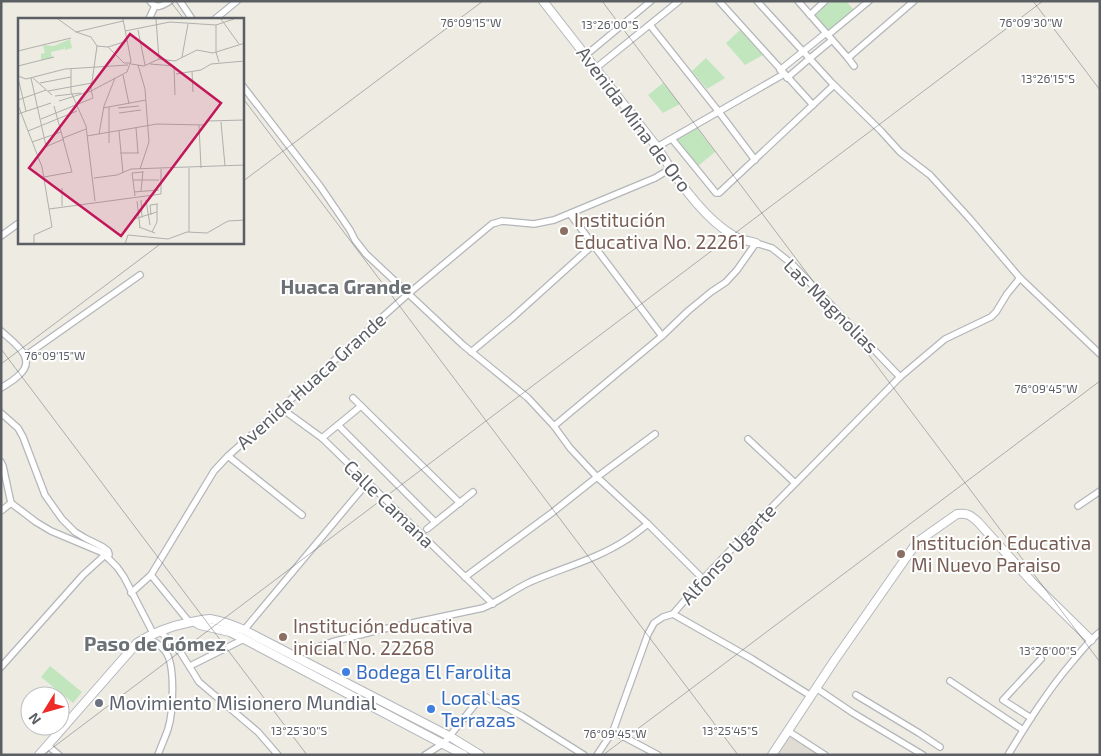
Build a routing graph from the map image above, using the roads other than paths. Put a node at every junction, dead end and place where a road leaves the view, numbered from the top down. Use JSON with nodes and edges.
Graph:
{"nodes":[{"id":1,"x":170,"y":1,"type":"edge"},
{"id":2,"x":180,"y":1,"type":"edge"},
{"id":3,"x":237,"y":1,"type":"edge"},
{"id":4,"x":544,"y":1,"type":"edge"},
{"id":5,"x":651,"y":1,"type":"edge"},
{"id":6,"x":679,"y":1,"type":"edge"},
{"id":7,"x":719,"y":1,"type":"edge"},
{"id":8,"x":757,"y":1,"type":"edge"},
{"id":9,"x":798,"y":1,"type":"edge"},
{"id":10,"x":825,"y":1,"type":"edge"},
{"id":11,"x":869,"y":1,"type":"edge"},
{"id":12,"x":914,"y":1,"type":"edge"},
{"id":13,"x":154,"y":5,"type":"edge"},
{"id":14,"x":810,"y":14,"type":"junction"},
{"id":15,"x":149,"y":18,"type":"edge"},
{"id":16,"x":191,"y":18,"type":"edge"},
{"id":17,"x":217,"y":18,"type":"edge"},
{"id":18,"x":650,"y":25,"type":"junction"},
{"id":19,"x":829,"y":36,"type":"junction"},
{"id":20,"x":802,"y":52,"type":"junction"},
{"id":21,"x":586,"y":55,"type":"junction"},
{"id":22,"x":809,"y":58,"type":"junction"},
{"id":23,"x":848,"y":58,"type":"junction"},
{"id":24,"x":854,"y":66,"type":"dead end"},
{"id":25,"x":596,"y":68,"type":"junction"},
{"id":26,"x":784,"y":74,"type":"junction"},
{"id":27,"x":834,"y":85,"type":"junction"},
{"id":28,"x":244,"y":88,"type":"edge"},
{"id":29,"x":813,"y":105,"type":"junction"},
{"id":30,"x":719,"y":112,"type":"junction"},
{"id":31,"x":672,"y":139,"type":"junction"},
{"id":32,"x":657,"y":147,"type":"junction"},
{"id":33,"x":755,"y":160,"type":"junction"},
{"id":34,"x":670,"y":169,"type":"junction"},
{"id":35,"x":570,"y":214,"type":"junction"},
{"id":36,"x":18,"y":224,"type":"edge"},
{"id":37,"x":1,"y":236,"type":"edge"},
{"id":38,"x":756,"y":244,"type":"junction"},
{"id":39,"x":593,"y":245,"type":"junction"},
{"id":40,"x":140,"y":275,"type":"dead end"},
{"id":41,"x":1020,"y":278,"type":"junction"},
{"id":42,"x":408,"y":294,"type":"junction"},
{"id":43,"x":1,"y":331,"type":"edge"},
{"id":44,"x":662,"y":336,"type":"junction"},
{"id":45,"x":471,"y":352,"type":"junction"},
{"id":46,"x":1100,"y":354,"type":"edge"},
{"id":47,"x":25,"y":356,"type":"junction"},
{"id":48,"x":900,"y":377,"type":"junction"},
{"id":49,"x":1,"y":388,"type":"edge"},
{"id":50,"x":353,"y":398,"type":"dead end"},
{"id":51,"x":361,"y":406,"type":"junction"},
{"id":52,"x":283,"y":407,"type":"junction"},
{"id":53,"x":1,"y":412,"type":"edge"},
{"id":54,"x":338,"y":425,"type":"junction"},
{"id":55,"x":554,"y":426,"type":"junction"},
{"id":56,"x":655,"y":434,"type":"dead end"},
{"id":57,"x":322,"y":438,"type":"junction"},
{"id":58,"x":748,"y":439,"type":"dead end"},
{"id":59,"x":228,"y":456,"type":"junction"},
{"id":60,"x":1,"y":462,"type":"edge"},
{"id":61,"x":596,"y":477,"type":"junction"},
{"id":62,"x":368,"y":483,"type":"junction"},
{"id":63,"x":796,"y":483,"type":"junction"},
{"id":64,"x":1100,"y":491,"type":"edge"},
{"id":65,"x":473,"y":492,"type":"dead end"},
{"id":66,"x":11,"y":503,"type":"junction"},
{"id":67,"x":460,"y":503,"type":"junction"},
{"id":68,"x":1078,"y":506,"type":"dead end"},
{"id":69,"x":1,"y":510,"type":"edge"},
{"id":70,"x":302,"y":515,"type":"dead end"},
{"id":71,"x":436,"y":522,"type":"junction"},
{"id":72,"x":648,"y":524,"type":"junction"},
{"id":73,"x":427,"y":529,"type":"dead end"},
{"id":74,"x":107,"y":557,"type":"junction"},
{"id":75,"x":151,"y":575,"type":"junction"},
{"id":76,"x":465,"y":577,"type":"junction"},
{"id":77,"x":703,"y":579,"type":"junction"},
{"id":78,"x":131,"y":593,"type":"junction"},
{"id":79,"x":493,"y":604,"type":"junction"},
{"id":80,"x":673,"y":614,"type":"junction"},
{"id":81,"x":192,"y":622,"type":"junction"},
{"id":82,"x":244,"y":630,"type":"junction"},
{"id":83,"x":1100,"y":632,"type":"edge"},
{"id":84,"x":153,"y":633,"type":"junction"},
{"id":85,"x":244,"y":639,"type":"junction"},
{"id":86,"x":1091,"y":640,"type":"junction"},
{"id":87,"x":293,"y":656,"type":"junction"},
{"id":88,"x":1041,"y":659,"type":"dead end"},
{"id":89,"x":286,"y":660,"type":"junction"},
{"id":90,"x":190,"y":666,"type":"junction"},
{"id":91,"x":1,"y":667,"type":"edge"},
{"id":92,"x":950,"y":681,"type":"dead end"},
{"id":93,"x":816,"y":688,"type":"junction"},
{"id":94,"x":856,"y":695,"type":"dead end"},
{"id":95,"x":811,"y":696,"type":"junction"},
{"id":96,"x":1031,"y":718,"type":"junction"},
{"id":97,"x":1023,"y":730,"type":"junction"},
{"id":98,"x":613,"y":731,"type":"junction"},
{"id":99,"x":788,"y":731,"type":"junction"},
{"id":100,"x":449,"y":736,"type":"junction"},
{"id":101,"x":444,"y":743,"type":"junction"},
{"id":102,"x":47,"y":746,"type":"junction"},
{"id":103,"x":940,"y":747,"type":"dead end"},
{"id":104,"x":39,"y":755,"type":"edge"},
{"id":105,"x":59,"y":755,"type":"edge"},
{"id":106,"x":158,"y":755,"type":"edge"},
{"id":107,"x":278,"y":755,"type":"edge"},
{"id":108,"x":425,"y":755,"type":"edge"},
{"id":109,"x":464,"y":755,"type":"edge"},
{"id":110,"x":480,"y":755,"type":"edge"},
{"id":111,"x":584,"y":755,"type":"edge"},
{"id":112,"x":597,"y":755,"type":"edge"},
{"id":113,"x":658,"y":755,"type":"edge"},
{"id":114,"x":772,"y":755,"type":"edge"},
{"id":115,"x":824,"y":755,"type":"edge"},
{"id":116,"x":923,"y":755,"type":"edge"},
{"id":117,"x":1008,"y":755,"type":"edge"}],
"edges":[{"from":1,"to":13,"type":"street"},
{"from":2,"to":16,"type":"street"},
{"from":3,"to":17,"type":"street"},
{"from":4,"to":21,"type":"street","name":"Avenida Mina de Oro"},
{"from":5,"to":21,"type":"street"},
{"from":6,"to":18,"type":"street"},
{"from":7,"to":26,"type":"street"},
{"from":8,"to":20,"type":"street"},
{"from":9,"to":14,"type":"street"},
{"from":10,"to":14,"type":"street"},
{"from":11,"to":19,"type":"street"},
{"from":12,"to":23,"type":"street"},
{"from":13,"to":15,"type":"street"},
{"from":14,"to":19,"type":"street"},
{"from":18,"to":25,"type":"street"},
{"from":18,"to":30,"type":"street"},
{"from":19,"to":20,"type":"street"},
{"from":19,"to":22,"type":"street"},
{"from":19,"to":23,"type":"street"},
{"from":20,"to":22,"type":"street"},
{"from":20,"to":26,"type":"street"},
{"from":21,"to":25,"type":"street","name":"Avenida Mina de Oro"},
{"from":22,"to":26,"type":"street"},
{"from":22,"to":27,"type":"street"},
{"from":23,"to":24,"type":"street"},
{"from":25,"to":32,"type":"street","name":"Avenida Mina de Oro"},
{"from":26,"to":29,"type":"street"},
{"from":26,"to":30,"type":"street"},
{"from":27,"to":29,"type":"street"},
{"from":27,"to":41,"type":"street"},
{"from":28,"to":42,"type":"street"},
{"from":29,"to":33,"type":"street"},
{"from":30,"to":31,"type":"street"},
{"from":30,"to":33,"type":"street"},
{"from":31,"to":32,"type":"street"},
{"from":31,"to":33,"type":"street"},
{"from":32,"to":34,"type":"street","name":"Avenida Mina de Oro"},
{"from":34,"to":35,"type":"street","name":"Avenida Huaca Grande"},
{"from":34,"to":38,"type":"street","name":"Avenida Mina de Oro"},
{"from":35,"to":39,"type":"street"},
{"from":35,"to":42,"type":"street","name":"Avenida Huaca Grande"},
{"from":36,"to":37,"type":"street"},
{"from":38,"to":44,"type":"street"},
{"from":38,"to":48,"type":"street","name":"Las Magnolias"},
{"from":39,"to":44,"type":"street"},
{"from":39,"to":45,"type":"street"},
{"from":40,"to":47,"type":"street"},
{"from":41,"to":46,"type":"street"},
{"from":41,"to":48,"type":"street","name":"Alfonso Ugarte"},
{"from":42,"to":45,"type":"street"},
{"from":42,"to":52,"type":"street","name":"Avenida Huaca Grande"},
{"from":43,"to":47,"type":"street"},
{"from":44,"to":55,"type":"street"},
{"from":45,"to":55,"type":"street"},
{"from":47,"to":49,"type":"street"},
{"from":48,"to":63,"type":"street","name":"Alfonso Ugarte"},
{"from":50,"to":51,"type":"street"},
{"from":51,"to":54,"type":"street"},
{"from":51,"to":67,"type":"street"},
{"from":52,"to":57,"type":"street","name":"Calle Camana"},
{"from":52,"to":59,"type":"street","name":"Avenida Huaca Grande"},
{"from":53,"to":74,"type":"street"},
{"from":54,"to":57,"type":"street"},
{"from":54,"to":71,"type":"street"},
{"from":55,"to":61,"type":"street"},
{"from":56,"to":61,"type":"street"},
{"from":57,"to":62,"type":"street","name":"Calle Camana"},
{"from":58,"to":63,"type":"street"},
{"from":59,"to":70,"type":"street"},
{"from":59,"to":75,"type":"street","name":"Avenida Huaca Grande"},
{"from":60,"to":66,"type":"street"},
{"from":61,"to":72,"type":"street"},
{"from":61,"to":76,"type":"street"},
{"from":62,"to":76,"type":"street","name":"Calle Camana"},
{"from":62,"to":82,"type":"street"},
{"from":63,"to":77,"type":"street","name":"Alfonso Ugarte"},
{"from":64,"to":68,"type":"street"},
{"from":65,"to":67,"type":"street"},
{"from":66,"to":69,"type":"street"},
{"from":66,"to":74,"type":"street"},
{"from":67,"to":71,"type":"street"},
{"from":71,"to":73,"type":"street"},
{"from":72,"to":77,"type":"street"},
{"from":72,"to":79,"type":"street"},
{"from":74,"to":78,"type":"street"},
{"from":74,"to":91,"type":"street"},
{"from":75,"to":78,"type":"street","name":"Avenida Huaca Grande"},
{"from":75,"to":81,"type":"street"},
{"from":76,"to":79,"type":"street","name":"Calle Camana"},
{"from":77,"to":80,"type":"street","name":"Alfonso Ugarte"},
{"from":78,"to":84,"type":"street"},
{"from":79,"to":87,"type":"street"},
{"from":80,"to":95,"type":"street"},
{"from":80,"to":98,"type":"street","name":"Alfonso Ugarte"},
{"from":81,"to":82,"type":"street"},
{"from":81,"to":84,"type":"street"},
{"from":81,"to":85,"type":"street"},
{"from":82,"to":87,"type":"street"},
{"from":83,"to":86,"type":"street"},
{"from":84,"to":90,"type":"street"},
{"from":84,"to":102,"type":"street"},
{"from":84,"to":106,"type":"street"},
{"from":85,"to":89,"type":"street"},
{"from":85,"to":90,"type":"street"},
{"from":86,"to":93,"type":"street"},
{"from":86,"to":96,"type":"street"},
{"from":87,"to":89,"type":"street"},
{"from":87,"to":100,"type":"street"},
{"from":88,"to":96,"type":"street"},
{"from":89,"to":101,"type":"street"},
{"from":90,"to":107,"type":"street"},
{"from":92,"to":97,"type":"street"},
{"from":93,"to":95,"type":"street"},
{"from":93,"to":116,"type":"street"},
{"from":94,"to":103,"type":"street"},
{"from":95,"to":99,"type":"street"},
{"from":96,"to":97,"type":"street"},
{"from":97,"to":117,"type":"street"},
{"from":98,"to":112,"type":"street","name":"Alfonso Ugarte"},
{"from":98,"to":113,"type":"street"},
{"from":99,"to":114,"type":"street"},
{"from":99,"to":115,"type":"street"},
{"from":100,"to":101,"type":"street"},
{"from":100,"to":110,"type":"street"},
{"from":100,"to":111,"type":"street"},
{"from":101,"to":108,"type":"street"},
{"from":101,"to":109,"type":"street"},
{"from":102,"to":104,"type":"street"},
{"from":102,"to":105,"type":"street"}]}
